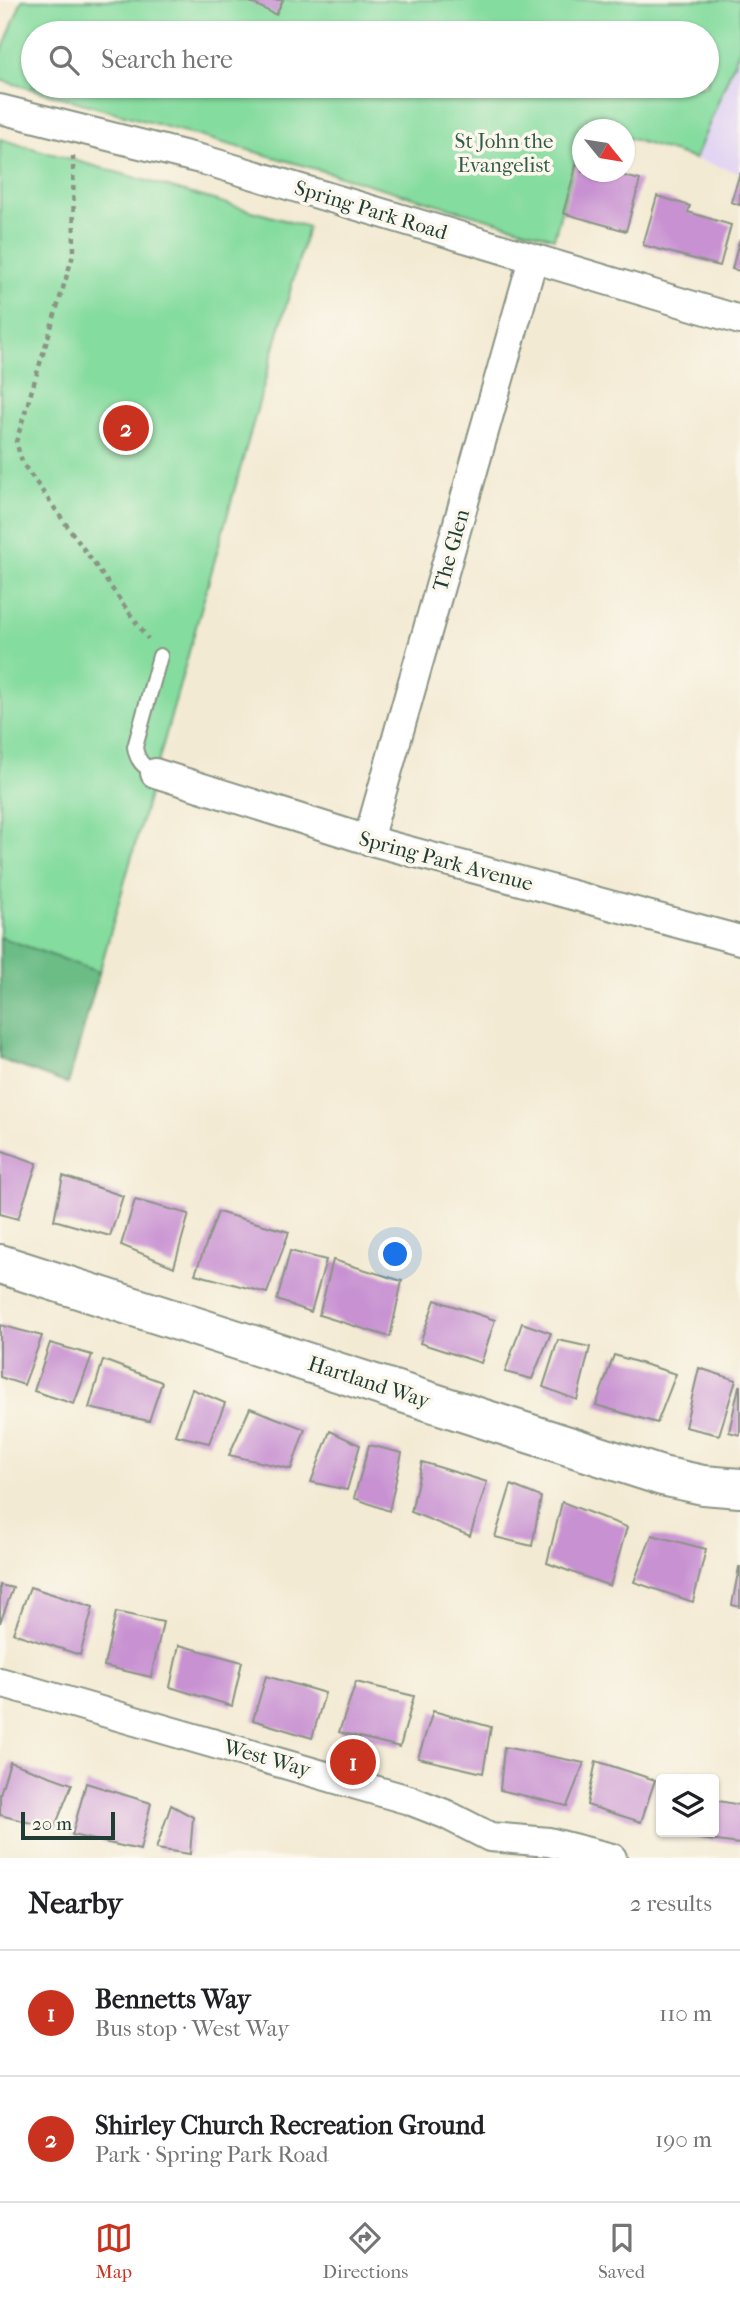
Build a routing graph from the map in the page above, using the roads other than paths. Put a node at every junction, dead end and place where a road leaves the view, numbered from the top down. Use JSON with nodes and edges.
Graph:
{"nodes":[{"id":1,"x":0,"y":109,"type":"edge"},
{"id":2,"x":533,"y":259,"type":"junction"},
{"id":3,"x":740,"y":320,"type":"edge"},
{"id":4,"x":160,"y":656,"type":"road end"},
{"id":5,"x":155,"y":773,"type":"joint"},
{"id":6,"x":368,"y":840,"type":"junction"},
{"id":7,"x":740,"y":940,"type":"edge"},
{"id":8,"x":0,"y":1264,"type":"edge"},
{"id":9,"x":740,"y":1488,"type":"edge"},
{"id":10,"x":0,"y":1682,"type":"edge"},
{"id":11,"x":486,"y":1848,"type":"edge"},
{"id":12,"x":612,"y":1858,"type":"edge"}],
"edges":[{"from":1,"to":2,"type":"street","name":"Spring Park Road"},
{"from":2,"to":3,"type":"street","name":"Spring Park Road"},
{"from":2,"to":6,"type":"street","name":"The Glen"},
{"from":4,"to":5,"type":"lane"},
{"from":5,"to":6,"type":"street","name":"Spring Park Avenue"},
{"from":6,"to":7,"type":"street","name":"Spring Park Avenue"},
{"from":8,"to":9,"type":"street","name":"Hartland Way"},
{"from":10,"to":11,"type":"street","name":"West Way"},
{"from":11,"to":12,"type":"street","name":"West Way"}]}
